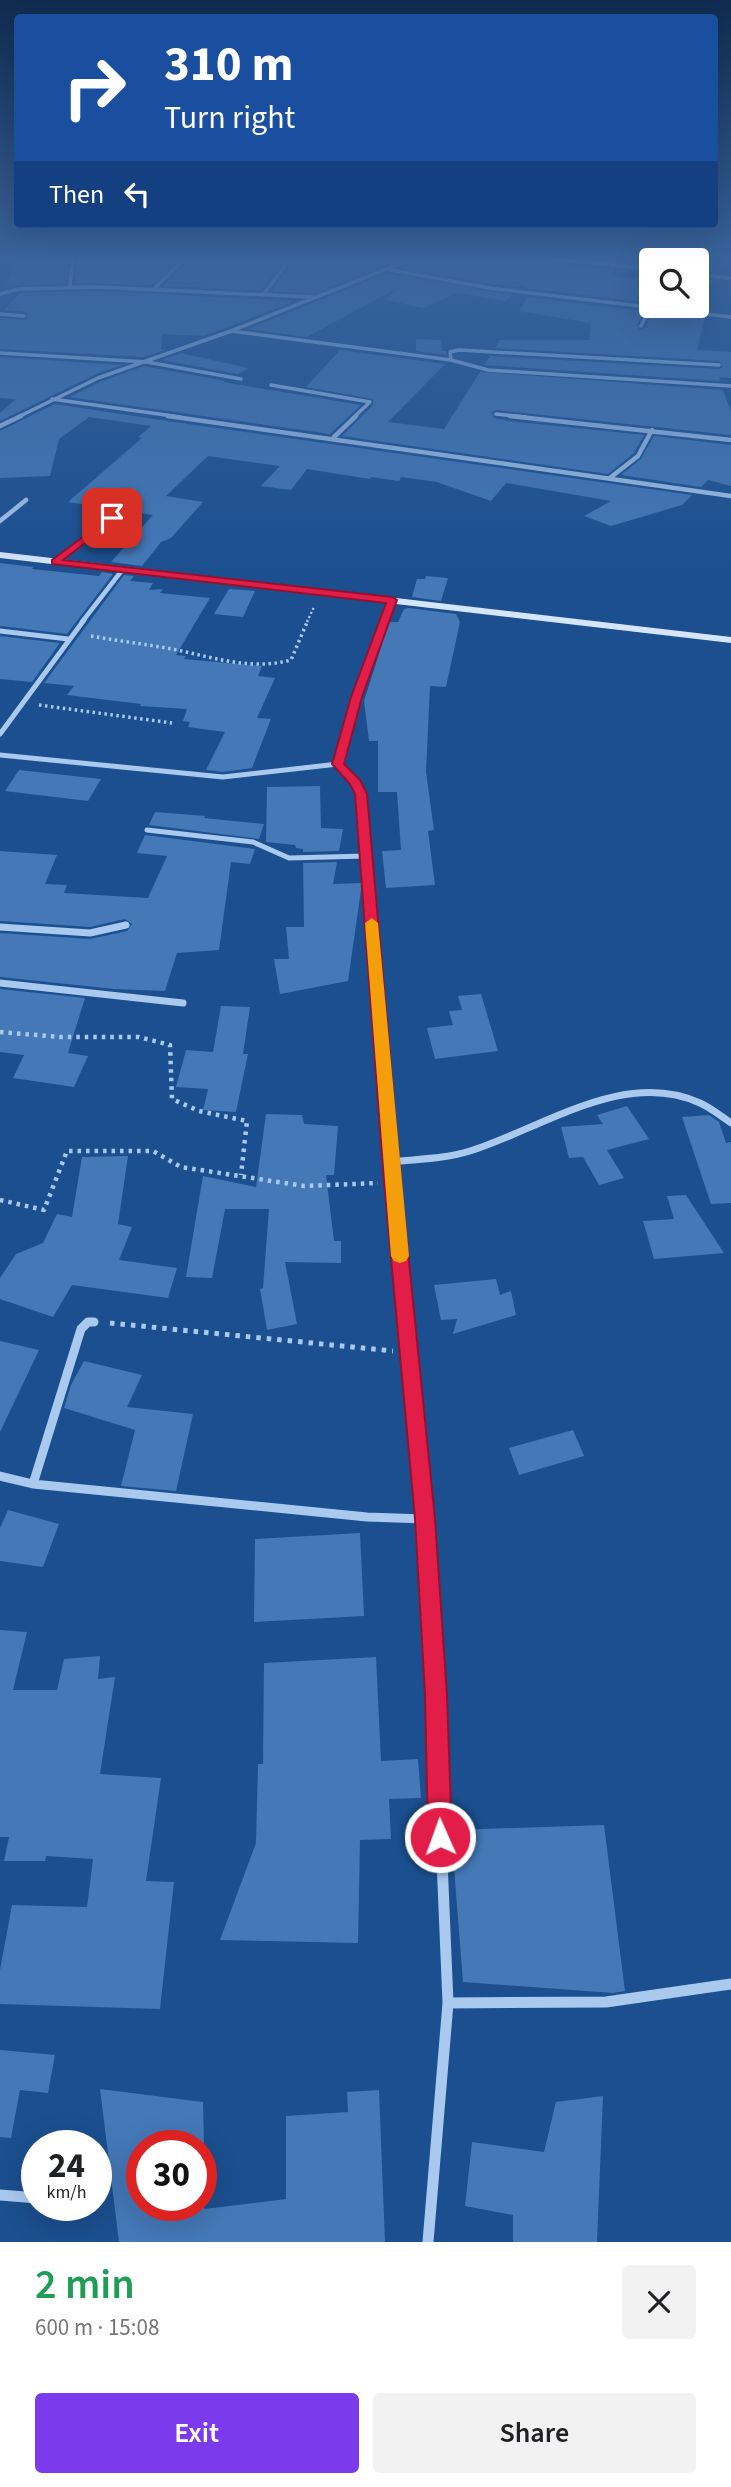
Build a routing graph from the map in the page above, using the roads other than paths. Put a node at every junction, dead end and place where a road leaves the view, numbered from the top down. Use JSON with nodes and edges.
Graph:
{"nodes":[{"id":1,"x":145,"y":363,"type":"edge"},
{"id":2,"x":150,"y":363,"type":"edge"},
{"id":3,"x":461,"y":363,"type":"edge"},
{"id":4,"x":678,"y":363,"type":"edge"},
{"id":5,"x":719,"y":365,"type":"dead end"},
{"id":6,"x":241,"y":379,"type":"dead end"},
{"id":7,"x":271,"y":385,"type":"dead end"},
{"id":8,"x":731,"y":386,"type":"edge"},
{"id":9,"x":52,"y":399,"type":"junction"},
{"id":10,"x":496,"y":414,"type":"dead end"},
{"id":11,"x":0,"y":426,"type":"edge"},
{"id":12,"x":652,"y":430,"type":"junction"},
{"id":13,"x":334,"y":438,"type":"junction"},
{"id":14,"x":731,"y":440,"type":"edge"},
{"id":15,"x":611,"y":477,"type":"junction"},
{"id":16,"x":731,"y":496,"type":"edge"},
{"id":17,"x":26,"y":500,"type":"dead end"},
{"id":18,"x":112,"y":518,"type":"dead end"},
{"id":19,"x":0,"y":521,"type":"edge"},
{"id":20,"x":0,"y":555,"type":"edge"},
{"id":21,"x":55,"y":562,"type":"junction"},
{"id":22,"x":123,"y":569,"type":"junction"},
{"id":23,"x":392,"y":600,"type":"junction"},
{"id":24,"x":0,"y":631,"type":"edge"},
{"id":25,"x":68,"y":639,"type":"junction"},
{"id":26,"x":731,"y":640,"type":"edge"},
{"id":27,"x":0,"y":734,"type":"edge"},
{"id":28,"x":0,"y":755,"type":"edge"},
{"id":29,"x":338,"y":764,"type":"junction"},
{"id":30,"x":147,"y":830,"type":"dead end"},
{"id":31,"x":366,"y":856,"type":"junction"},
{"id":32,"x":126,"y":925,"type":"dead end"},
{"id":33,"x":0,"y":927,"type":"edge"},
{"id":34,"x":0,"y":984,"type":"edge"},
{"id":35,"x":183,"y":1003,"type":"dead end"},
{"id":36,"x":731,"y":1123,"type":"edge"},
{"id":37,"x":391,"y":1162,"type":"junction"},
{"id":38,"x":94,"y":1321,"type":"road end"},
{"id":39,"x":0,"y":1476,"type":"edge"},
{"id":40,"x":33,"y":1485,"type":"junction"},
{"id":41,"x":425,"y":1519,"type":"junction"},
{"id":42,"x":731,"y":1984,"type":"edge"},
{"id":43,"x":448,"y":2003,"type":"junction"},
{"id":44,"x":0,"y":2194,"type":"edge"},
{"id":45,"x":21,"y":2196,"type":"edge"},
{"id":46,"x":428,"y":2242,"type":"edge"}],
"edges":[{"from":1,"to":9,"type":"street"},
{"from":2,"to":6,"type":"street"},
{"from":3,"to":8,"type":"street"},
{"from":4,"to":5,"type":"street"},
{"from":7,"to":13,"type":"street"},
{"from":9,"to":11,"type":"street"},
{"from":9,"to":13,"type":"street"},
{"from":10,"to":12,"type":"street"},
{"from":12,"to":14,"type":"street"},
{"from":12,"to":15,"type":"street"},
{"from":13,"to":15,"type":"street"},
{"from":15,"to":16,"type":"street"},
{"from":17,"to":19,"type":"street"},
{"from":18,"to":21,"type":"lane"},
{"from":20,"to":21,"type":"street"},
{"from":21,"to":22,"type":"street"},
{"from":22,"to":23,"type":"street"},
{"from":22,"to":25,"type":"street"},
{"from":23,"to":26,"type":"street"},
{"from":23,"to":29,"type":"street"},
{"from":24,"to":25,"type":"street"},
{"from":25,"to":27,"type":"street"},
{"from":28,"to":29,"type":"street"},
{"from":29,"to":31,"type":"street"},
{"from":30,"to":31,"type":"street"},
{"from":31,"to":37,"type":"street"},
{"from":32,"to":33,"type":"street"},
{"from":34,"to":35,"type":"street"},
{"from":36,"to":37,"type":"street"},
{"from":37,"to":41,"type":"street"},
{"from":38,"to":40,"type":"street"},
{"from":39,"to":40,"type":"street"},
{"from":40,"to":41,"type":"street"},
{"from":41,"to":43,"type":"street"},
{"from":42,"to":43,"type":"street"},
{"from":43,"to":46,"type":"street"},
{"from":44,"to":45,"type":"street"}]}
